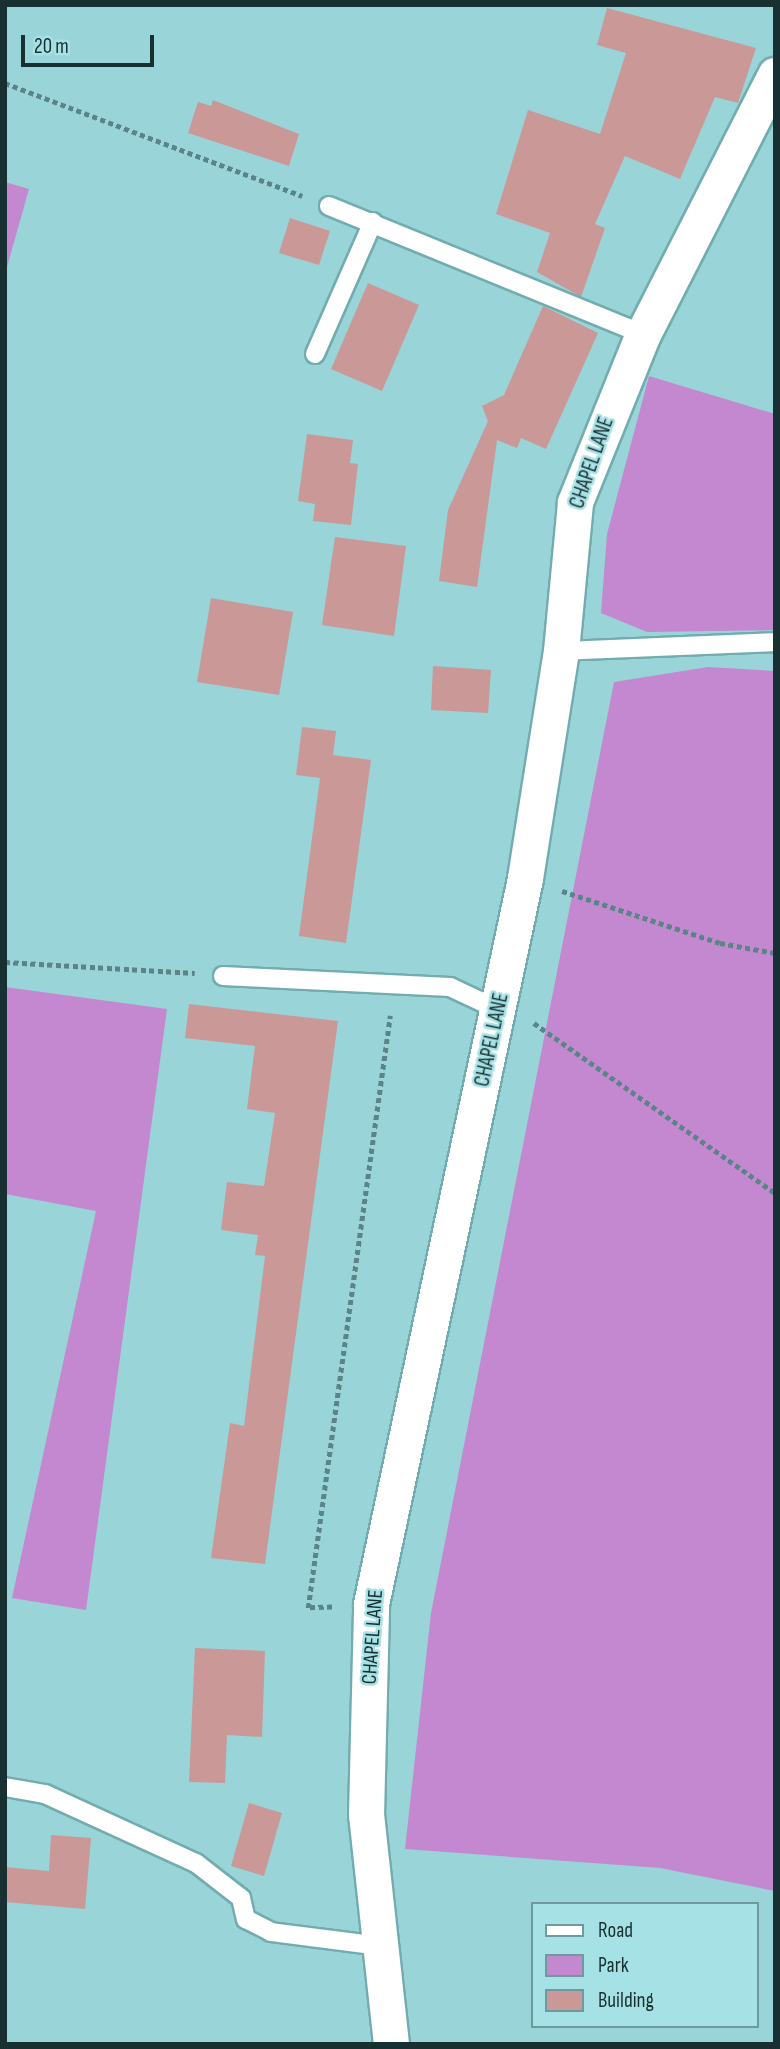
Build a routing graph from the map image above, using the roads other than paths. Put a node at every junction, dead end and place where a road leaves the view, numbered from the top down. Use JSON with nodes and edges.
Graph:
{"nodes":[{"id":1,"x":775,"y":75,"type":"edge"},
{"id":2,"x":329,"y":206,"type":"road end"},
{"id":3,"x":373,"y":222,"type":"junction"},
{"id":4,"x":643,"y":334,"type":"junction"},
{"id":5,"x":315,"y":354,"type":"dead end"},
{"id":6,"x":775,"y":642,"type":"edge"},
{"id":7,"x":561,"y":651,"type":"junction"},
{"id":8,"x":223,"y":976,"type":"road end"},
{"id":9,"x":500,"y":1002,"type":"junction"},
{"id":10,"x":5,"y":1787,"type":"edge"},
{"id":11,"x":381,"y":1946,"type":"junction"},
{"id":12,"x":391,"y":2044,"type":"edge"}],
"edges":[{"from":1,"to":4,"type":"street","name":"CHAPEL LANE"},
{"from":2,"to":3,"type":"lane"},
{"from":3,"to":4,"type":"lane"},
{"from":3,"to":5,"type":"lane"},
{"from":4,"to":7,"type":"street","name":"CHAPEL LANE"},
{"from":6,"to":7,"type":"lane"},
{"from":7,"to":9,"type":"street","name":"CHAPEL LANE"},
{"from":8,"to":9,"type":"lane"},
{"from":9,"to":11,"type":"street","name":"CHAPEL LANE"},
{"from":10,"to":11,"type":"lane"},
{"from":11,"to":12,"type":"street","name":"CHAPEL LANE"}]}
